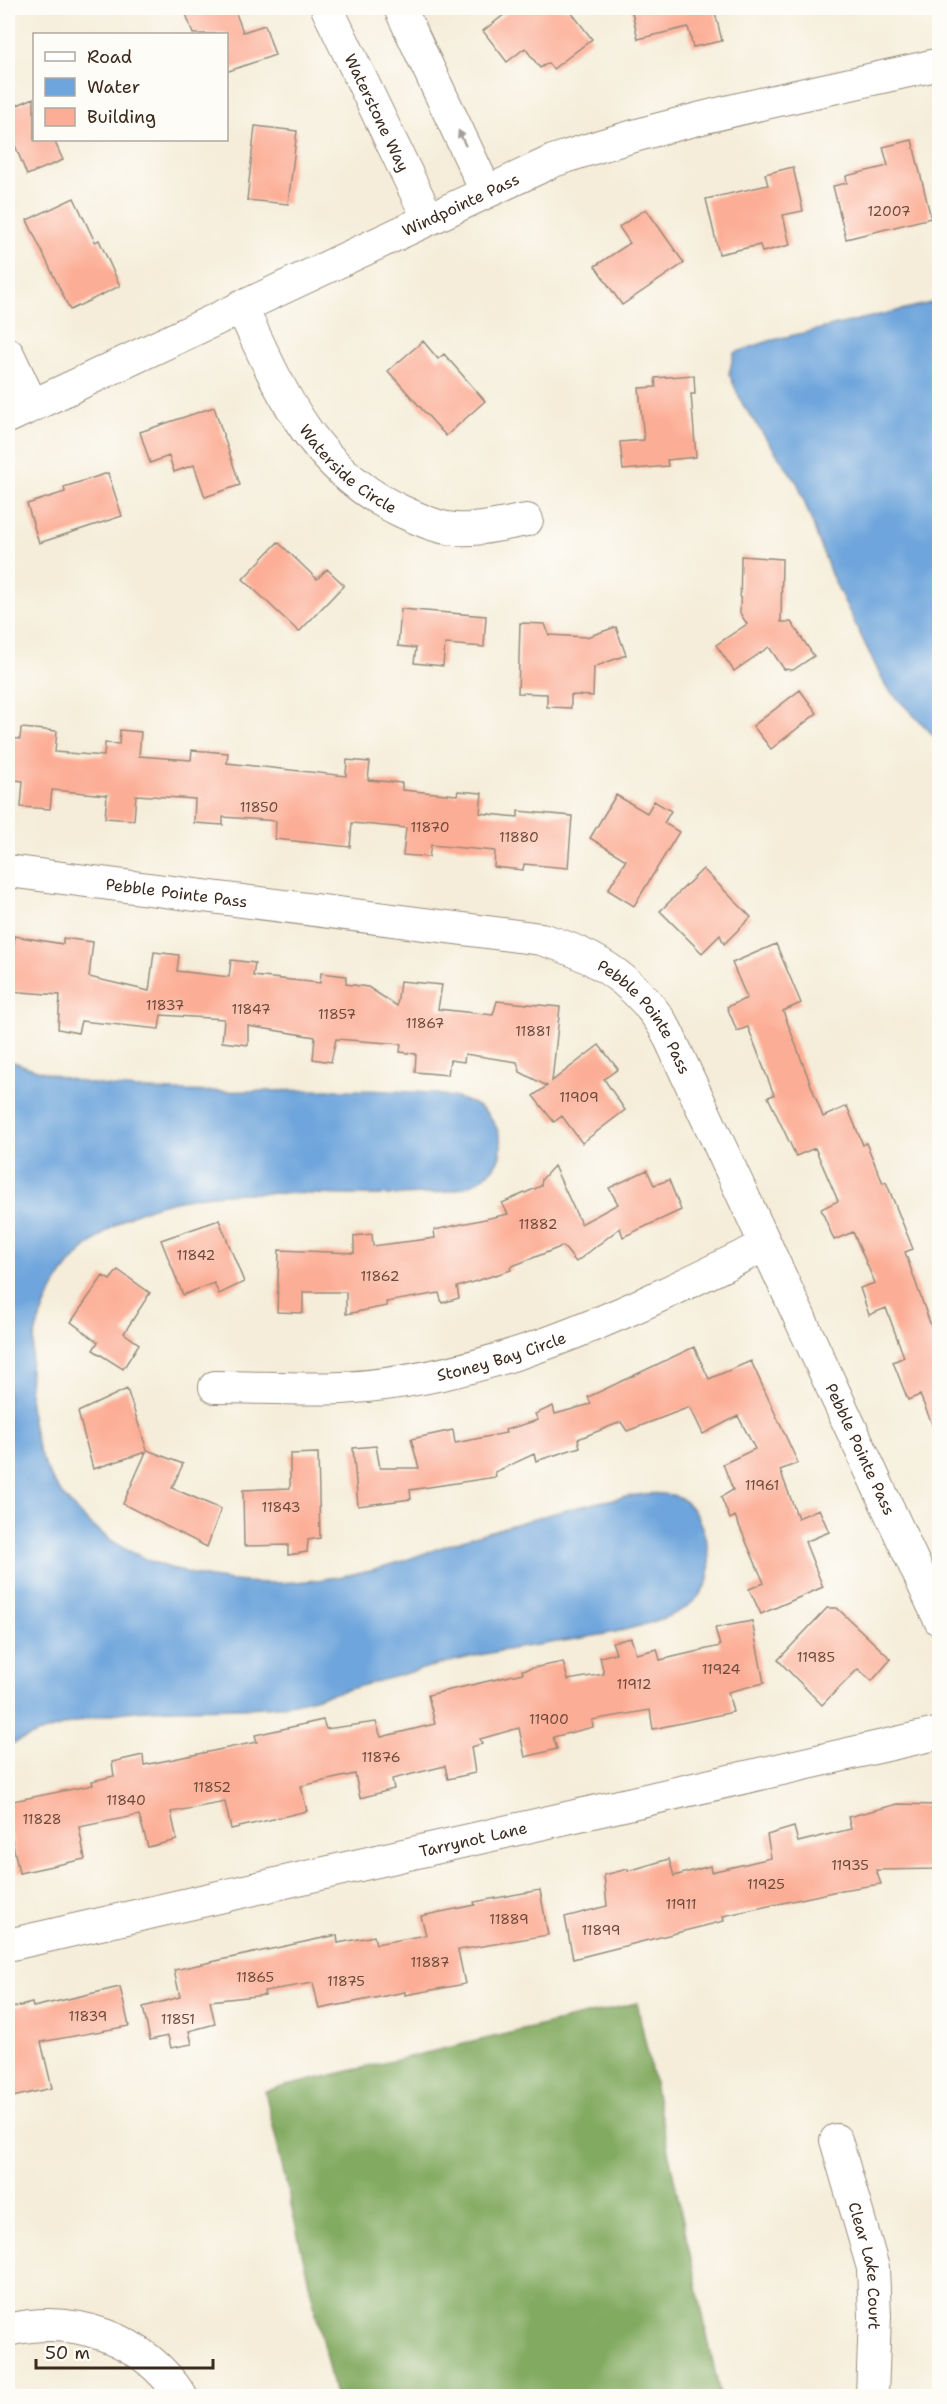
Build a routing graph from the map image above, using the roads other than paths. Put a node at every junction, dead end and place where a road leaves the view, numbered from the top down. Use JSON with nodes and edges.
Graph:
{"nodes":[{"id":1,"x":327,"y":8,"type":"edge"},
{"id":2,"x":400,"y":8,"type":"edge"},
{"id":3,"x":939,"y":64,"type":"edge"},
{"id":4,"x":486,"y":191,"type":"junction"},
{"id":5,"x":428,"y":218,"type":"junction"},
{"id":6,"x":241,"y":306,"type":"junction"},
{"id":7,"x":8,"y":354,"type":"edge"},
{"id":8,"x":20,"y":411,"type":"edge"},
{"id":9,"x":527,"y":520,"type":"dead end"},
{"id":10,"x":8,"y":871,"type":"edge"},
{"id":11,"x":766,"y":1245,"type":"junction"},
{"id":12,"x":215,"y":1387,"type":"dead end"},
{"id":13,"x":939,"y":1620,"type":"edge"},
{"id":14,"x":939,"y":1733,"type":"edge"},
{"id":15,"x":8,"y":1945,"type":"edge"},
{"id":16,"x":836,"y":2140,"type":"dead end"},
{"id":17,"x":8,"y":2330,"type":"edge"},
{"id":18,"x":181,"y":2397,"type":"edge"},
{"id":19,"x":872,"y":2397,"type":"edge"}],
"edges":[{"from":1,"to":5,"type":"street","name":"Waterstone Way"},
{"from":4,"to":2,"type":"street","one_way":true},
{"from":3,"to":4,"type":"street","name":"Windpointe Pass"},
{"from":4,"to":5,"type":"street","name":"Windpointe Pass"},
{"from":5,"to":6,"type":"street","name":"Windpointe Pass"},
{"from":6,"to":8,"type":"street","name":"Windpointe Pass"},
{"from":6,"to":9,"type":"street","name":"Waterside Circle"},
{"from":7,"to":8,"type":"street"},
{"from":10,"to":11,"type":"street","name":"Pebble Pointe Pass"},
{"from":11,"to":12,"type":"street","name":"Stoney Bay Circle"},
{"from":11,"to":13,"type":"street","name":"Pebble Pointe Pass"},
{"from":14,"to":15,"type":"street","name":"Tarrynot Lane"},
{"from":16,"to":19,"type":"street","name":"Clear Lake Court"},
{"from":17,"to":18,"type":"street"}]}
